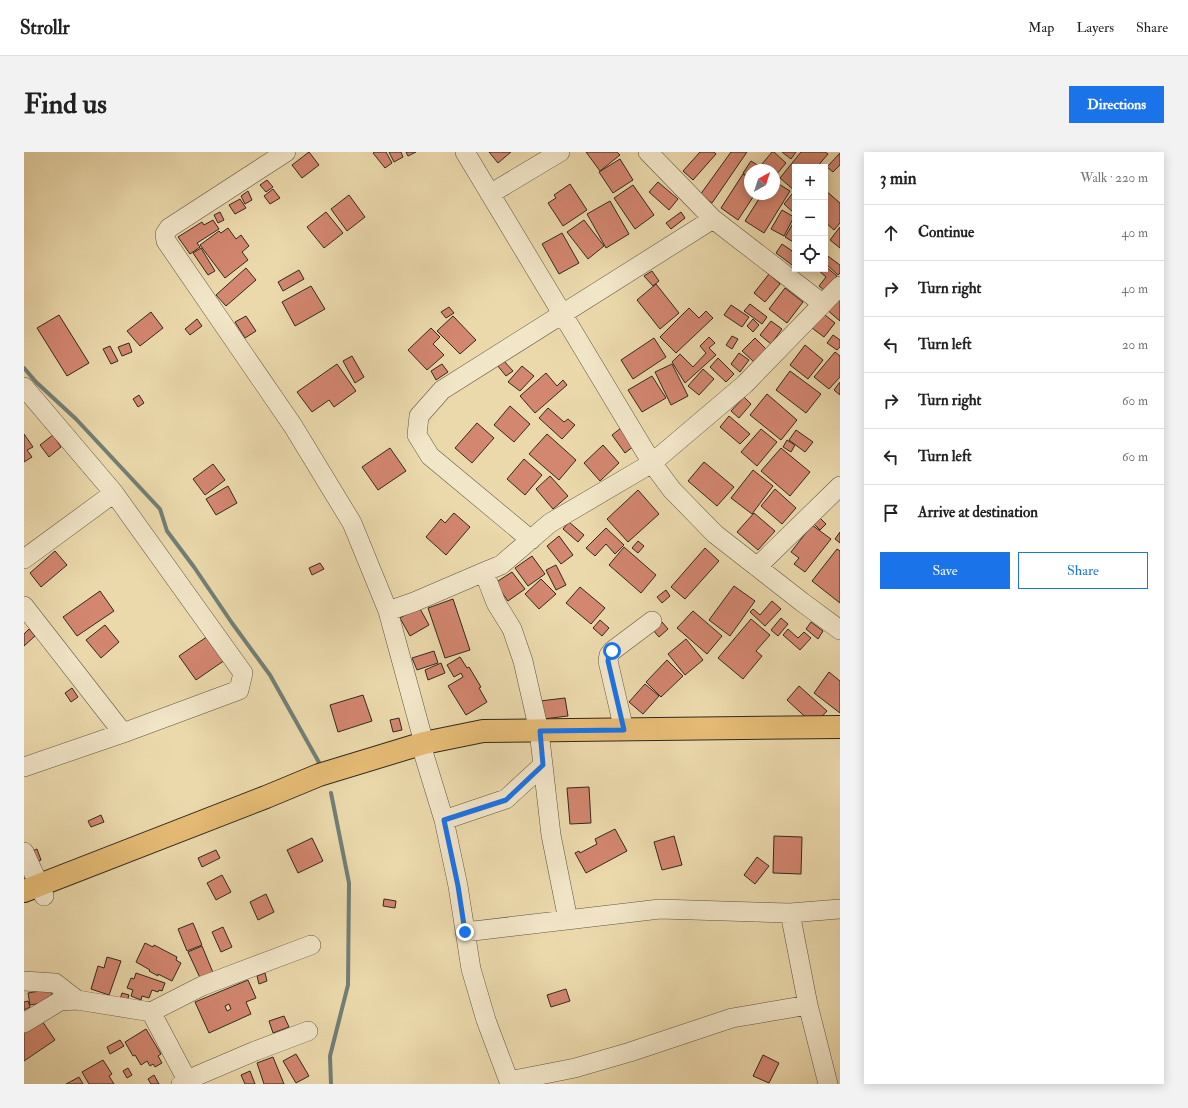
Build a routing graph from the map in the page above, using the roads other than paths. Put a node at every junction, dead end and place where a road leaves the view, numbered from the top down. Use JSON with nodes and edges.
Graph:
{"nodes":[{"id":1,"x":286,"y":152,"type":"edge"},
{"id":2,"x":465,"y":152,"type":"edge"},
{"id":3,"x":560,"y":152,"type":"edge"},
{"id":4,"x":648,"y":152,"type":"edge"},
{"id":5,"x":490,"y":194,"type":"junction"},
{"id":6,"x":713,"y":219,"type":"junction"},
{"id":7,"x":840,"y":286,"type":"edge"},
{"id":8,"x":823,"y":304,"type":"junction"},
{"id":9,"x":562,"y":314,"type":"junction"},
{"id":10,"x":24,"y":387,"type":"edge"},
{"id":11,"x":652,"y":463,"type":"junction"},
{"id":12,"x":840,"y":486,"type":"edge"},
{"id":13,"x":114,"y":493,"type":"junction"},
{"id":14,"x":531,"y":540,"type":"junction"},
{"id":15,"x":24,"y":560,"type":"edge"},
{"id":16,"x":756,"y":566,"type":"junction"},
{"id":17,"x":484,"y":572,"type":"junction"},
{"id":18,"x":24,"y":606,"type":"edge"},
{"id":19,"x":388,"y":611,"type":"junction"},
{"id":20,"x":652,"y":621,"type":"dead end"},
{"id":21,"x":840,"y":630,"type":"edge"},
{"id":22,"x":840,"y":727,"type":"edge"},
{"id":23,"x":624,"y":730,"type":"junction"},
{"id":24,"x":123,"y":733,"type":"junction"},
{"id":25,"x":840,"y":736,"type":"edge"},
{"id":26,"x":540,"y":737,"type":"junction"},
{"id":27,"x":424,"y":749,"type":"junction"},
{"id":28,"x":543,"y":765,"type":"junction"},
{"id":29,"x":24,"y":767,"type":"edge"},
{"id":30,"x":444,"y":820,"type":"junction"},
{"id":31,"x":24,"y":852,"type":"edge"},
{"id":32,"x":33,"y":894,"type":"edge"},
{"id":33,"x":840,"y":909,"type":"edge"},
{"id":34,"x":790,"y":914,"type":"junction"},
{"id":35,"x":568,"y":920,"type":"junction"},
{"id":36,"x":465,"y":932,"type":"junction"},
{"id":37,"x":311,"y":945,"type":"dead end"},
{"id":38,"x":24,"y":981,"type":"edge"},
{"id":39,"x":76,"y":1000,"type":"junction"},
{"id":40,"x":808,"y":1005,"type":"junction"},
{"id":41,"x":151,"y":1012,"type":"junction"},
{"id":42,"x":24,"y":1023,"type":"edge"},
{"id":43,"x":308,"y":1031,"type":"dead end"},
{"id":44,"x":184,"y":1082,"type":"edge"},
{"id":45,"x":510,"y":1083,"type":"edge"},
{"id":46,"x":828,"y":1084,"type":"edge"}],
"edges":[{"from":1,"to":19,"type":"street"},
{"from":2,"to":5,"type":"street"},
{"from":3,"to":5,"type":"street"},
{"from":4,"to":6,"type":"street"},
{"from":5,"to":9,"type":"street"},
{"from":6,"to":8,"type":"street"},
{"from":6,"to":9,"type":"street"},
{"from":7,"to":8,"type":"street"},
{"from":8,"to":11,"type":"street"},
{"from":9,"to":11,"type":"street"},
{"from":9,"to":14,"type":"street"},
{"from":10,"to":13,"type":"street"},
{"from":11,"to":14,"type":"street"},
{"from":11,"to":16,"type":"street"},
{"from":12,"to":16,"type":"street"},
{"from":13,"to":15,"type":"street"},
{"from":13,"to":24,"type":"street"},
{"from":14,"to":17,"type":"street"},
{"from":16,"to":21,"type":"street"},
{"from":17,"to":19,"type":"street"},
{"from":17,"to":26,"type":"street"},
{"from":18,"to":24,"type":"street"},
{"from":19,"to":27,"type":"street"},
{"from":20,"to":23,"type":"street"},
{"from":22,"to":23,"type":"main road"},
{"from":23,"to":26,"type":"main road"},
{"from":24,"to":29,"type":"street"},
{"from":25,"to":26,"type":"main road"},
{"from":26,"to":27,"type":"main road"},
{"from":26,"to":28,"type":"street"},
{"from":27,"to":30,"type":"street"},
{"from":27,"to":32,"type":"main road"},
{"from":28,"to":30,"type":"street"},
{"from":28,"to":35,"type":"street"},
{"from":30,"to":36,"type":"street"},
{"from":31,"to":32,"type":"street"},
{"from":33,"to":34,"type":"street"},
{"from":34,"to":35,"type":"street"},
{"from":34,"to":40,"type":"street"},
{"from":35,"to":36,"type":"street"},
{"from":36,"to":45,"type":"street"},
{"from":37,"to":41,"type":"street"},
{"from":38,"to":39,"type":"street"},
{"from":39,"to":41,"type":"street"},
{"from":39,"to":42,"type":"street"},
{"from":40,"to":45,"type":"street"},
{"from":40,"to":46,"type":"street"},
{"from":41,"to":44,"type":"street"},
{"from":43,"to":44,"type":"street"}]}
